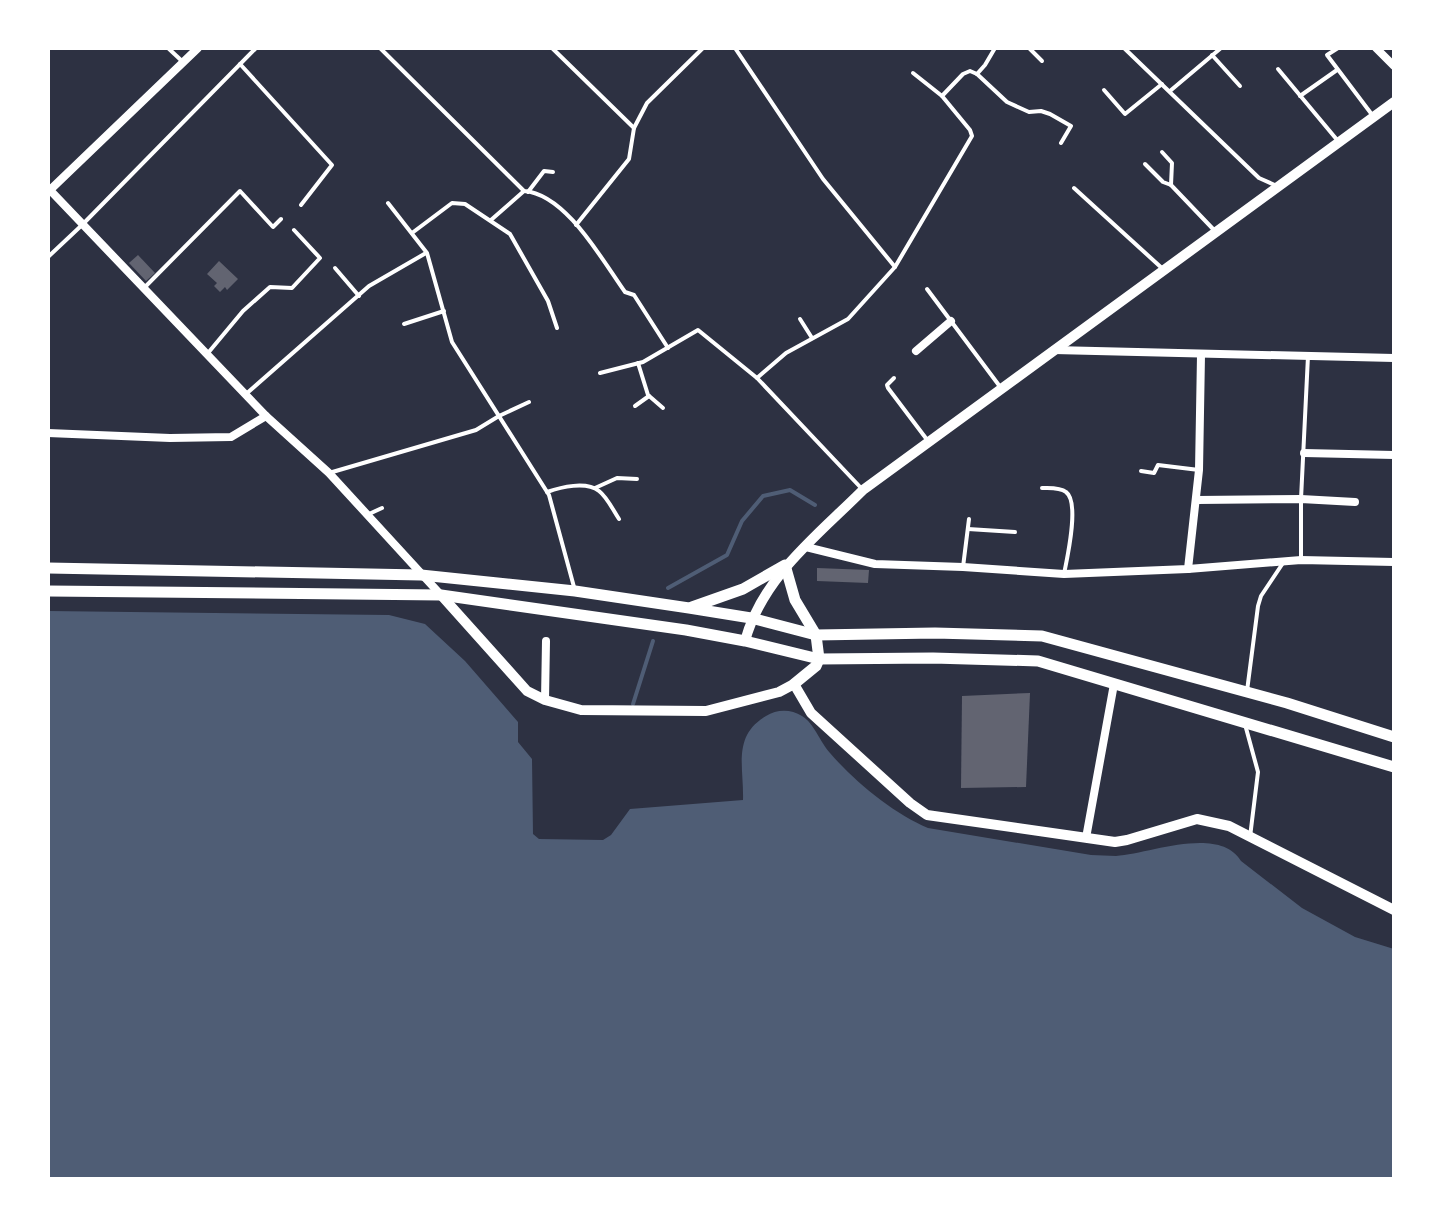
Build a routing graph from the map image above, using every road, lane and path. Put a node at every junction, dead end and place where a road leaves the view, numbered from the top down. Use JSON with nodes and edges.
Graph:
{"nodes":[{"id":1,"x":168,"y":48,"type":"edge"},
{"id":2,"x":198,"y":48,"type":"edge"},
{"id":3,"x":256,"y":48,"type":"edge"},
{"id":4,"x":380,"y":48,"type":"edge"},
{"id":5,"x":552,"y":48,"type":"edge"},
{"id":6,"x":703,"y":48,"type":"edge"},
{"id":7,"x":736,"y":48,"type":"edge"},
{"id":8,"x":995,"y":48,"type":"edge"},
{"id":9,"x":1029,"y":48,"type":"edge"},
{"id":10,"x":1124,"y":48,"type":"edge"},
{"id":11,"x":1222,"y":48,"type":"edge"},
{"id":12,"x":1338,"y":48,"type":"edge"},
{"id":13,"x":1376,"y":48,"type":"edge"},
{"id":14,"x":1212,"y":54,"type":"junction"},
{"id":15,"x":1042,"y":61,"type":"dead end"},
{"id":16,"x":183,"y":62,"type":"junction"},
{"id":17,"x":240,"y":64,"type":"junction"},
{"id":18,"x":1394,"y":66,"type":"edge"},
{"id":19,"x":1278,"y":70,"type":"dead end"},
{"id":20,"x":1338,"y":70,"type":"junction"},
{"id":21,"x":913,"y":74,"type":"dead end"},
{"id":22,"x":977,"y":74,"type":"junction"},
{"id":23,"x":1162,"y":84,"type":"junction"},
{"id":24,"x":1240,"y":86,"type":"dead end"},
{"id":25,"x":1104,"y":90,"type":"dead end"},
{"id":26,"x":1170,"y":91,"type":"junction"},
{"id":27,"x":942,"y":96,"type":"junction"},
{"id":28,"x":1300,"y":96,"type":"junction"},
{"id":29,"x":1394,"y":102,"type":"edge"},
{"id":30,"x":1373,"y":116,"type":"junction"},
{"id":31,"x":634,"y":128,"type":"junction"},
{"id":32,"x":1338,"y":142,"type":"junction"},
{"id":33,"x":1061,"y":143,"type":"dead end"},
{"id":34,"x":1162,"y":152,"type":"dead end"},
{"id":35,"x":1146,"y":164,"type":"dead end"},
{"id":36,"x":553,"y":172,"type":"dead end"},
{"id":37,"x":1171,"y":185,"type":"junction"},
{"id":38,"x":1277,"y":186,"type":"junction"},
{"id":39,"x":1074,"y":188,"type":"dead end"},
{"id":40,"x":48,"y":189,"type":"edge"},
{"id":41,"x":526,"y":192,"type":"junction"},
{"id":42,"x":388,"y":202,"type":"dead end"},
{"id":43,"x":301,"y":205,"type":"dead end"},
{"id":44,"x":282,"y":219,"type":"dead end"},
{"id":45,"x":491,"y":220,"type":"junction"},
{"id":46,"x":82,"y":225,"type":"junction"},
{"id":47,"x":576,"y":225,"type":"junction"},
{"id":48,"x":294,"y":230,"type":"dead end"},
{"id":49,"x":1215,"y":231,"type":"junction"},
{"id":50,"x":412,"y":233,"type":"junction"},
{"id":51,"x":427,"y":253,"type":"junction"},
{"id":52,"x":48,"y":256,"type":"edge"},
{"id":53,"x":895,"y":267,"type":"junction"},
{"id":54,"x":336,"y":268,"type":"dead end"},
{"id":55,"x":1164,"y":270,"type":"junction"},
{"id":56,"x":144,"y":288,"type":"junction"},
{"id":57,"x":927,"y":290,"type":"dead end"},
{"id":58,"x":358,"y":296,"type":"junction"},
{"id":59,"x":444,"y":311,"type":"junction"},
{"id":60,"x":800,"y":318,"type":"dead end"},
{"id":61,"x":950,"y":321,"type":"junction"},
{"id":62,"x":404,"y":324,"type":"dead end"},
{"id":63,"x":557,"y":328,"type":"dead end"},
{"id":64,"x":812,"y":338,"type":"junction"},
{"id":65,"x":668,"y":348,"type":"junction"},
{"id":66,"x":1054,"y":350,"type":"junction"},
{"id":67,"x":916,"y":351,"type":"dead end"},
{"id":68,"x":208,"y":353,"type":"junction"},
{"id":69,"x":1202,"y":355,"type":"junction"},
{"id":70,"x":1308,"y":356,"type":"junction"},
{"id":71,"x":1394,"y":358,"type":"edge"},
{"id":72,"x":638,"y":363,"type":"junction"},
{"id":73,"x":600,"y":372,"type":"dead end"},
{"id":74,"x":757,"y":378,"type":"junction"},
{"id":75,"x":894,"y":378,"type":"dead end"},
{"id":76,"x":1001,"y":388,"type":"junction"},
{"id":77,"x":246,"y":394,"type":"junction"},
{"id":78,"x":650,"y":396,"type":"junction"},
{"id":79,"x":529,"y":402,"type":"dead end"},
{"id":80,"x":635,"y":406,"type":"dead end"},
{"id":81,"x":663,"y":408,"type":"dead end"},
{"id":82,"x":266,"y":416,"type":"junction"},
{"id":83,"x":499,"y":416,"type":"junction"},
{"id":84,"x":48,"y":434,"type":"edge"},
{"id":85,"x":928,"y":441,"type":"junction"},
{"id":86,"x":1304,"y":453,"type":"junction"},
{"id":87,"x":1394,"y":455,"type":"edge"},
{"id":88,"x":1199,"y":470,"type":"junction"},
{"id":89,"x":1141,"y":471,"type":"dead end"},
{"id":90,"x":329,"y":473,"type":"junction"},
{"id":91,"x":637,"y":479,"type":"dead end"},
{"id":92,"x":595,"y":488,"type":"junction"},
{"id":93,"x":1042,"y":488,"type":"dead end"},
{"id":94,"x":863,"y":490,"type":"junction"},
{"id":95,"x":547,"y":492,"type":"junction"},
{"id":96,"x":1300,"y":499,"type":"junction"},
{"id":97,"x":1197,"y":500,"type":"junction"},
{"id":98,"x":1355,"y":502,"type":"dead end"},
{"id":99,"x":382,"y":508,"type":"dead end"},
{"id":100,"x":369,"y":514,"type":"junction"},
{"id":101,"x":969,"y":518,"type":"dead end"},
{"id":102,"x":619,"y":519,"type":"dead end"},
{"id":103,"x":968,"y":529,"type":"junction"},
{"id":104,"x":1015,"y":532,"type":"dead end"},
{"id":105,"x":806,"y":547,"type":"junction"},
{"id":106,"x":1302,"y":560,"type":"junction"},
{"id":107,"x":1394,"y":562,"type":"edge"},
{"id":108,"x":1283,"y":563,"type":"junction"},
{"id":109,"x":785,"y":565,"type":"junction"},
{"id":110,"x":963,"y":567,"type":"junction"},
{"id":111,"x":48,"y":568,"type":"edge"},
{"id":112,"x":1188,"y":569,"type":"junction"},
{"id":113,"x":1064,"y":574,"type":"junction"},
{"id":114,"x":421,"y":575,"type":"junction"},
{"id":115,"x":48,"y":590,"type":"edge"},
{"id":116,"x":576,"y":591,"type":"junction"},
{"id":117,"x":441,"y":595,"type":"junction"},
{"id":118,"x":689,"y":608,"type":"junction"},
{"id":119,"x":751,"y":618,"type":"junction"},
{"id":120,"x":816,"y":635,"type":"junction"},
{"id":121,"x":546,"y":640,"type":"dead end"},
{"id":122,"x":745,"y":641,"type":"junction"},
{"id":123,"x":819,"y":659,"type":"junction"},
{"id":124,"x":794,"y":684,"type":"junction"},
{"id":125,"x":1114,"y":684,"type":"junction"},
{"id":126,"x":1247,"y":692,"type":"junction"},
{"id":127,"x":545,"y":700,"type":"junction"},
{"id":128,"x":1245,"y":724,"type":"junction"},
{"id":129,"x":1394,"y":737,"type":"edge"},
{"id":130,"x":1394,"y":767,"type":"edge"},
{"id":131,"x":1250,"y":836,"type":"junction"},
{"id":132,"x":1086,"y":838,"type":"junction"},
{"id":133,"x":1394,"y":910,"type":"edge"}],
"edges":[{"from":1,"to":16,"type":"lane"},
{"from":2,"to":16,"type":"street"},
{"from":3,"to":17,"type":"lane"},
{"from":4,"to":41,"type":"lane"},
{"from":5,"to":31,"type":"lane"},
{"from":6,"to":31,"type":"lane"},
{"from":7,"to":53,"type":"lane"},
{"from":8,"to":22,"type":"lane"},
{"from":9,"to":15,"type":"lane"},
{"from":10,"to":23,"type":"lane"},
{"from":11,"to":14,"type":"lane"},
{"from":12,"to":20,"type":"lane"},
{"from":13,"to":18,"type":"street"},
{"from":14,"to":24,"type":"lane"},
{"from":14,"to":26,"type":"lane"},
{"from":16,"to":40,"type":"street"},
{"from":17,"to":43,"type":"lane"},
{"from":17,"to":46,"type":"lane"},
{"from":19,"to":28,"type":"lane"},
{"from":20,"to":28,"type":"lane"},
{"from":20,"to":30,"type":"lane"},
{"from":21,"to":27,"type":"lane"},
{"from":22,"to":27,"type":"lane"},
{"from":22,"to":33,"type":"lane"},
{"from":23,"to":25,"type":"lane"},
{"from":23,"to":26,"type":"lane"},
{"from":26,"to":38,"type":"lane"},
{"from":27,"to":53,"type":"lane"},
{"from":28,"to":32,"type":"lane"},
{"from":29,"to":30,"type":"street"},
{"from":30,"to":32,"type":"street"},
{"from":31,"to":47,"type":"lane"},
{"from":32,"to":38,"type":"street"},
{"from":34,"to":37,"type":"lane"},
{"from":35,"to":37,"type":"lane"},
{"from":36,"to":41,"type":"lane"},
{"from":37,"to":49,"type":"lane"},
{"from":38,"to":49,"type":"street"},
{"from":39,"to":55,"type":"lane"},
{"from":40,"to":46,"type":"street"},
{"from":41,"to":45,"type":"lane"},
{"from":41,"to":47,"type":"lane"},
{"from":42,"to":50,"type":"lane"},
{"from":44,"to":56,"type":"lane"},
{"from":45,"to":50,"type":"lane"},
{"from":45,"to":63,"type":"lane"},
{"from":46,"to":52,"type":"lane"},
{"from":46,"to":56,"type":"street"},
{"from":47,"to":65,"type":"lane"},
{"from":48,"to":68,"type":"lane"},
{"from":49,"to":55,"type":"street"},
{"from":50,"to":51,"type":"lane"},
{"from":51,"to":58,"type":"lane"},
{"from":51,"to":59,"type":"lane"},
{"from":53,"to":64,"type":"lane"},
{"from":54,"to":58,"type":"lane"},
{"from":55,"to":66,"type":"street"},
{"from":56,"to":68,"type":"street"},
{"from":57,"to":61,"type":"lane"},
{"from":58,"to":77,"type":"lane"},
{"from":59,"to":62,"type":"lane"},
{"from":59,"to":83,"type":"lane"},
{"from":60,"to":64,"type":"lane"},
{"from":61,"to":67,"type":"street"},
{"from":61,"to":76,"type":"lane"},
{"from":64,"to":74,"type":"lane"},
{"from":65,"to":72,"type":"lane"},
{"from":65,"to":74,"type":"lane"},
{"from":66,"to":69,"type":"street"},
{"from":66,"to":76,"type":"street"},
{"from":68,"to":77,"type":"street"},
{"from":69,"to":70,"type":"street"},
{"from":69,"to":88,"type":"street"},
{"from":70,"to":71,"type":"street"},
{"from":70,"to":86,"type":"lane"},
{"from":72,"to":73,"type":"lane"},
{"from":72,"to":78,"type":"lane"},
{"from":74,"to":94,"type":"lane"},
{"from":75,"to":85,"type":"lane"},
{"from":76,"to":85,"type":"street"},
{"from":77,"to":82,"type":"street"},
{"from":78,"to":80,"type":"lane"},
{"from":78,"to":81,"type":"lane"},
{"from":79,"to":83,"type":"lane"},
{"from":82,"to":84,"type":"street"},
{"from":82,"to":90,"type":"street"},
{"from":83,"to":90,"type":"lane"},
{"from":83,"to":95,"type":"lane"},
{"from":85,"to":94,"type":"street"},
{"from":86,"to":87,"type":"street"},
{"from":86,"to":96,"type":"lane"},
{"from":88,"to":89,"type":"lane"},
{"from":88,"to":97,"type":"street"},
{"from":90,"to":100,"type":"street"},
{"from":91,"to":92,"type":"lane"},
{"from":92,"to":95,"type":"lane"},
{"from":92,"to":102,"type":"lane"},
{"from":93,"to":113,"type":"lane"},
{"from":94,"to":105,"type":"street"},
{"from":95,"to":116,"type":"lane"},
{"from":96,"to":97,"type":"street"},
{"from":96,"to":98,"type":"street"},
{"from":96,"to":106,"type":"lane"},
{"from":97,"to":112,"type":"street"},
{"from":99,"to":100,"type":"lane"},
{"from":100,"to":114,"type":"street"},
{"from":101,"to":103,"type":"lane"},
{"from":103,"to":104,"type":"lane"},
{"from":103,"to":110,"type":"lane"},
{"from":105,"to":109,"type":"street"},
{"from":105,"to":110,"type":"street"},
{"from":106,"to":107,"type":"street"},
{"from":106,"to":108,"type":"street"},
{"from":108,"to":112,"type":"street"},
{"from":108,"to":126,"type":"lane"},
{"from":109,"to":118,"type":"main road"},
{"from":109,"to":119,"type":"street"},
{"from":109,"to":120,"type":"main road"},
{"from":110,"to":113,"type":"street"},
{"from":111,"to":114,"type":"main road"},
{"from":112,"to":113,"type":"street"},
{"from":114,"to":116,"type":"main road"},
{"from":114,"to":117,"type":"street"},
{"from":115,"to":117,"type":"main road"},
{"from":116,"to":118,"type":"main road"},
{"from":117,"to":122,"type":"main road"},
{"from":117,"to":127,"type":"street"},
{"from":118,"to":119,"type":"main road"},
{"from":119,"to":120,"type":"main road"},
{"from":119,"to":122,"type":"street"},
{"from":120,"to":123,"type":"main road"},
{"from":120,"to":126,"type":"main road"},
{"from":121,"to":127,"type":"street"},
{"from":122,"to":123,"type":"main road"},
{"from":123,"to":124,"type":"main road"},
{"from":123,"to":125,"type":"main road"},
{"from":124,"to":127,"type":"street"},
{"from":124,"to":132,"type":"street"},
{"from":125,"to":128,"type":"main road"},
{"from":125,"to":132,"type":"street"},
{"from":126,"to":129,"type":"main road"},
{"from":128,"to":130,"type":"main road"},
{"from":128,"to":131,"type":"lane"},
{"from":131,"to":132,"type":"street"},
{"from":131,"to":133,"type":"street"}]}
